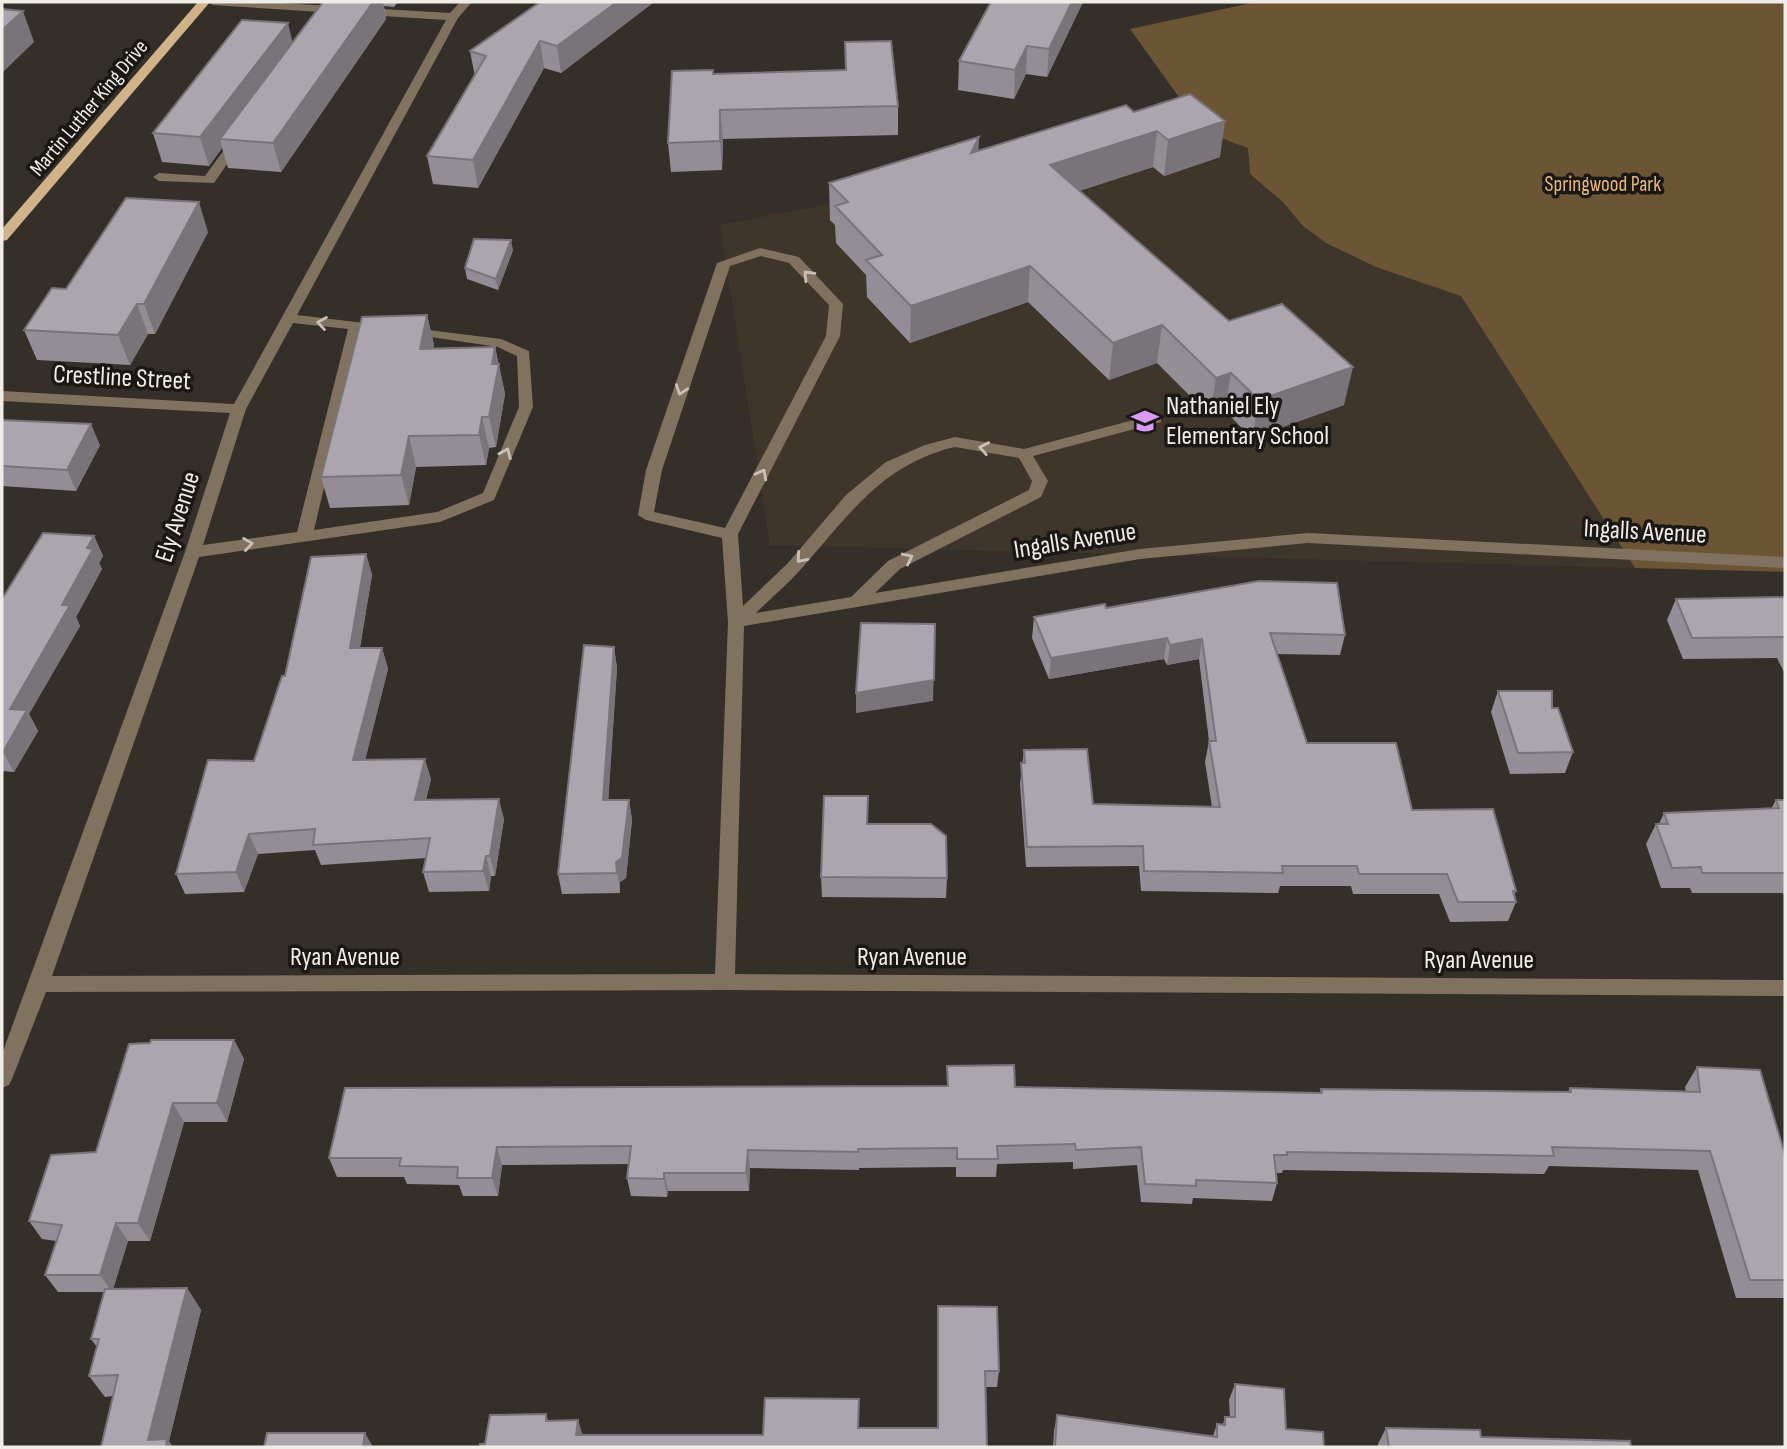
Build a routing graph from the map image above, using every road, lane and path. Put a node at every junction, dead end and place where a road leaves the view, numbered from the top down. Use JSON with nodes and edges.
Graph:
{"nodes":[{"id":1,"x":204,"y":2,"type":"edge"},
{"id":2,"x":213,"y":2,"type":"edge"},
{"id":3,"x":466,"y":2,"type":"edge"},
{"id":4,"x":453,"y":17,"type":"junction"},
{"id":5,"x":247,"y":128,"type":"edge"},
{"id":6,"x":159,"y":177,"type":"dead end"},
{"id":7,"x":2,"y":237,"type":"edge"},
{"id":8,"x":288,"y":318,"type":"junction"},
{"id":9,"x":355,"y":328,"type":"junction"},
{"id":10,"x":2,"y":396,"type":"edge"},
{"id":11,"x":239,"y":409,"type":"junction"},
{"id":12,"x":1156,"y":419,"type":"dead end"},
{"id":13,"x":1024,"y":454,"type":"junction"},
{"id":14,"x":730,"y":534,"type":"junction"},
{"id":15,"x":304,"y":537,"type":"junction"},
{"id":16,"x":193,"y":552,"type":"junction"},
{"id":17,"x":1785,"y":563,"type":"edge"},
{"id":18,"x":856,"y":602,"type":"junction"},
{"id":19,"x":736,"y":622,"type":"junction"},
{"id":20,"x":725,"y":982,"type":"junction"},
{"id":21,"x":39,"y":984,"type":"junction"},
{"id":22,"x":1785,"y":988,"type":"edge"},
{"id":23,"x":2,"y":1079,"type":"edge"}],
"edges":[{"from":1,"to":7,"type":"main road","name":"Martin Luther King Drive"},
{"from":2,"to":4,"type":"street"},
{"from":3,"to":4,"type":"street","name":"Ely Avenue"},
{"from":4,"to":8,"type":"street","name":"Ely Avenue"},
{"from":5,"to":6,"type":"street"},
{"from":9,"to":8,"type":"street","one_way":true},
{"from":8,"to":11,"type":"street","name":"Ely Avenue"},
{"from":9,"to":15,"type":"street"},
{"from":15,"to":9,"type":"street","one_way":true},
{"from":10,"to":11,"type":"street","name":"Crestline Street"},
{"from":11,"to":16,"type":"street","name":"Ely Avenue"},
{"from":12,"to":13,"type":"street"},
{"from":18,"to":13,"type":"street","one_way":true},
{"from":13,"to":19,"type":"street","one_way":true},
{"from":14,"to":14,"type":"street","one_way":true},
{"from":14,"to":19,"type":"street"},
{"from":16,"to":15,"type":"street","one_way":true},
{"from":16,"to":21,"type":"street","name":"Ely Avenue"},
{"from":17,"to":18,"type":"street","name":"Ingalls Avenue"},
{"from":18,"to":19,"type":"street","name":"Ingalls Avenue"},
{"from":19,"to":20,"type":"street"},
{"from":20,"to":21,"type":"street","name":"Ryan Avenue"},
{"from":20,"to":22,"type":"street","name":"Ryan Avenue"},
{"from":21,"to":23,"type":"street","name":"Ely Avenue"}]}
